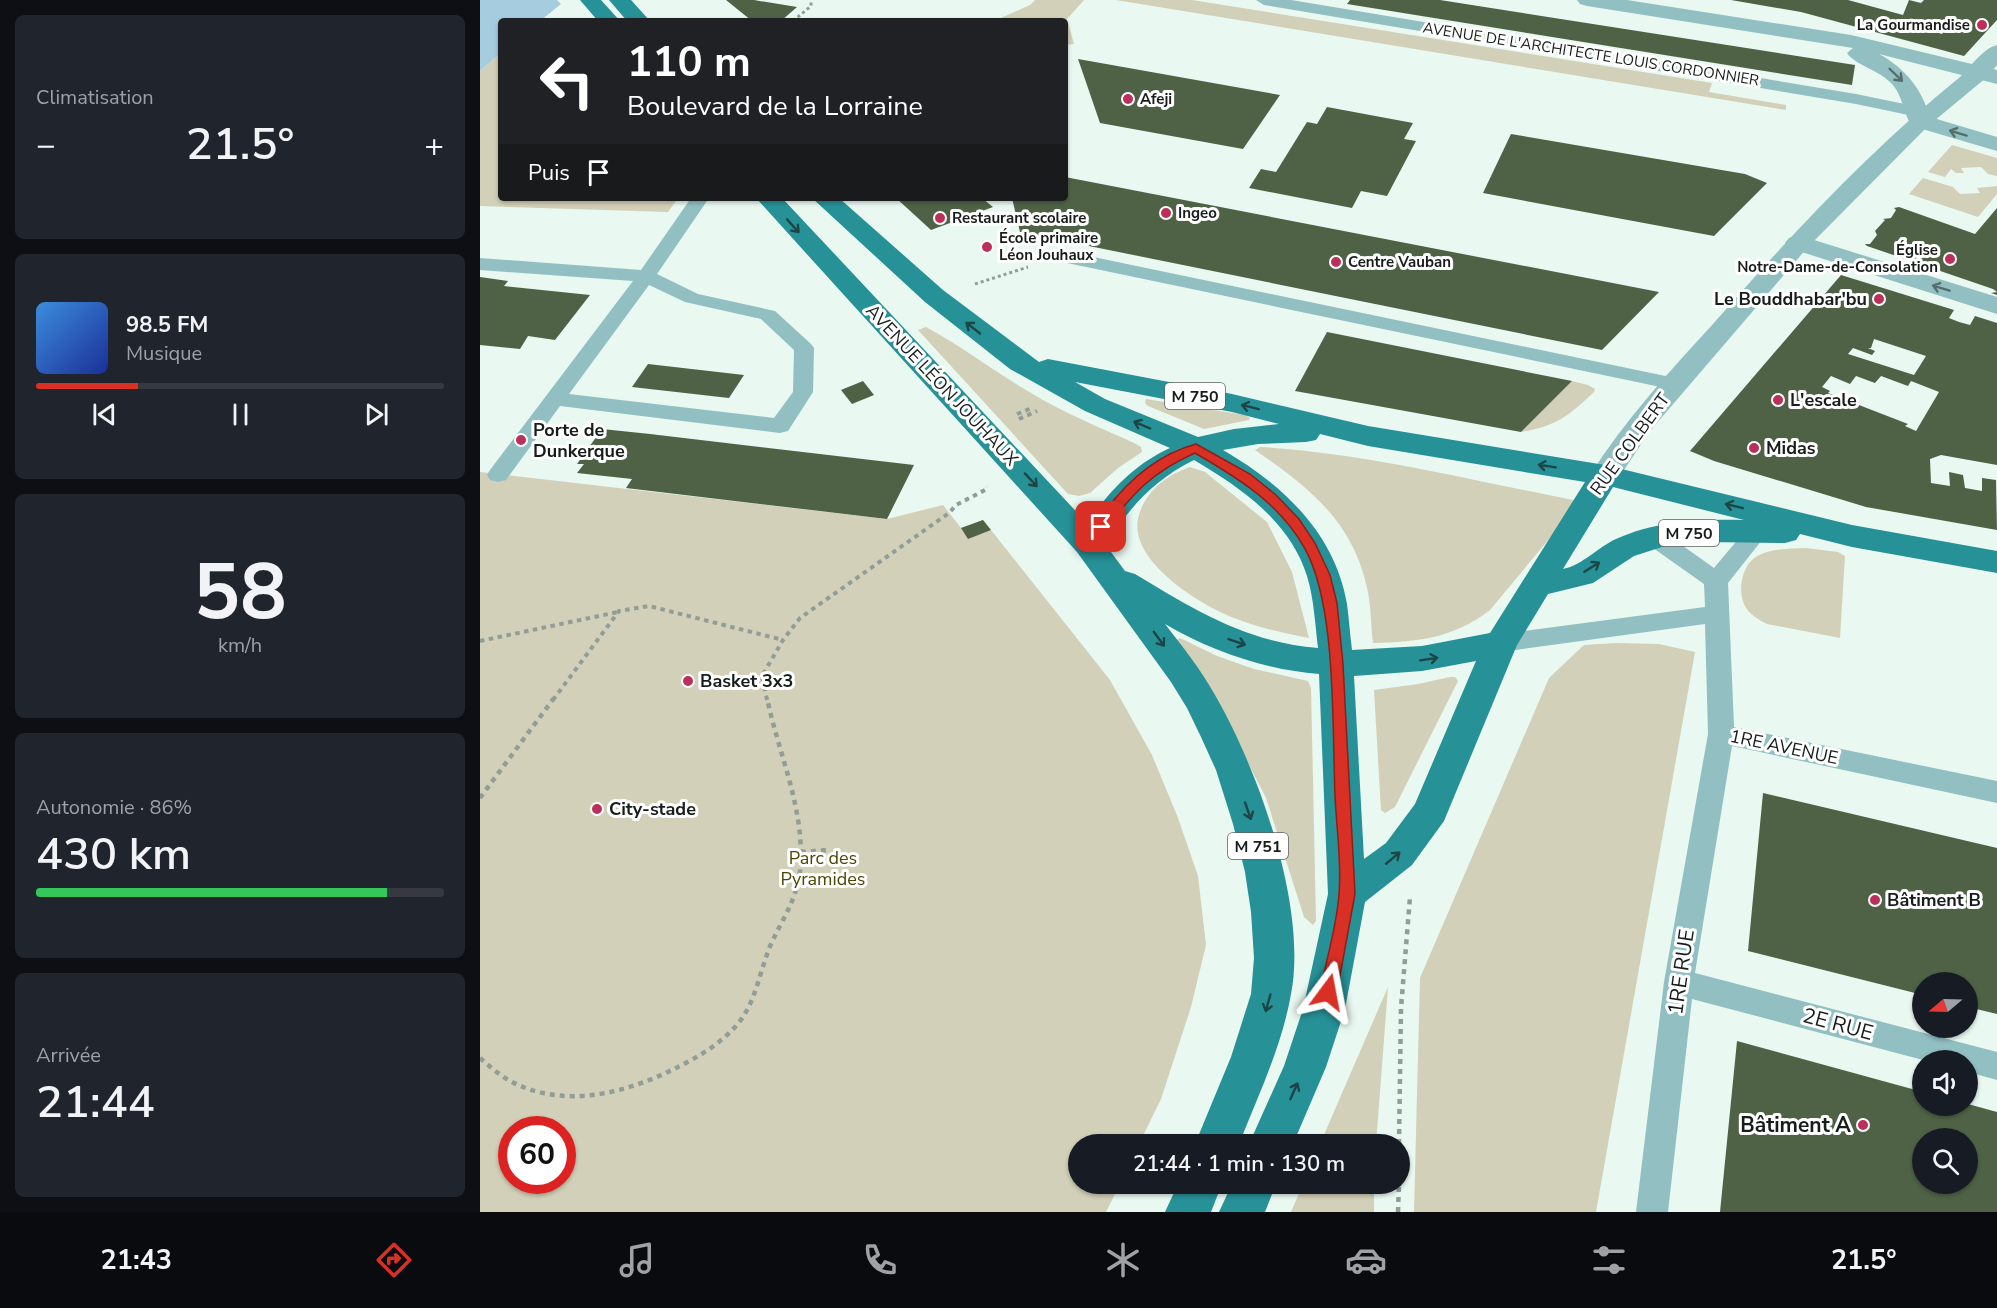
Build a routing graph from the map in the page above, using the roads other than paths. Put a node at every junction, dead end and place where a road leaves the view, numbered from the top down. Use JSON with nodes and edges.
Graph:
{"nodes":[{"id":1,"x":590,"y":0,"type":"edge"},
{"id":2,"x":619,"y":0,"type":"edge"},
{"id":3,"x":1264,"y":0,"type":"edge"},
{"id":4,"x":1587,"y":0,"type":"edge"},
{"id":5,"x":1283,"y":1,"type":"edge"},
{"id":6,"x":606,"y":18,"type":"edge"},
{"id":7,"x":636,"y":18,"type":"edge"},
{"id":8,"x":1764,"y":27,"type":"junction"},
{"id":9,"x":1997,"y":52,"type":"edge"},
{"id":10,"x":1988,"y":75,"type":"edge"},
{"id":11,"x":1919,"y":117,"type":"junction"},
{"id":12,"x":1997,"y":144,"type":"edge"},
{"id":13,"x":698,"y":201,"type":"edge"},
{"id":14,"x":771,"y":201,"type":"edge"},
{"id":15,"x":827,"y":201,"type":"edge"},
{"id":16,"x":1797,"y":243,"type":"junction"},
{"id":17,"x":1055,"y":255,"type":"dead end"},
{"id":18,"x":480,"y":264,"type":"edge"},
{"id":19,"x":646,"y":276,"type":"junction"},
{"id":20,"x":1997,"y":306,"type":"edge"},
{"id":21,"x":1020,"y":363,"type":"junction"},
{"id":22,"x":1675,"y":384,"type":"junction"},
{"id":23,"x":555,"y":399,"type":"junction"},
{"id":24,"x":1368,"y":436,"type":"junction"},
{"id":25,"x":1196,"y":448,"type":"junction"},
{"id":26,"x":498,"y":475,"type":"dead end"},
{"id":27,"x":1605,"y":475,"type":"junction"},
{"id":28,"x":1758,"y":531,"type":"junction"},
{"id":29,"x":1852,"y":536,"type":"junction"},
{"id":30,"x":1654,"y":537,"type":"junction"},
{"id":31,"x":1088,"y":544,"type":"junction"},
{"id":32,"x":1997,"y":562,"type":"edge"},
{"id":33,"x":1112,"y":575,"type":"junction"},
{"id":34,"x":1716,"y":581,"type":"junction"},
{"id":35,"x":1537,"y":584,"type":"junction"},
{"id":36,"x":1718,"y":614,"type":"junction"},
{"id":37,"x":1501,"y":643,"type":"junction"},
{"id":38,"x":1336,"y":664,"type":"junction"},
{"id":39,"x":1721,"y":734,"type":"junction"},
{"id":40,"x":1997,"y":792,"type":"edge"},
{"id":41,"x":1347,"y":894,"type":"junction"},
{"id":42,"x":1679,"y":982,"type":"junction"},
{"id":43,"x":1997,"y":1066,"type":"edge"},
{"id":44,"x":1221,"y":1134,"type":"edge"},
{"id":45,"x":1275,"y":1134,"type":"edge"},
{"id":46,"x":1196,"y":1194,"type":"edge"},
{"id":47,"x":1250,"y":1194,"type":"edge"},
{"id":48,"x":1188,"y":1212,"type":"edge"},
{"id":49,"x":1242,"y":1212,"type":"edge"},
{"id":50,"x":1652,"y":1212,"type":"edge"}],
"edges":[{"from":1,"to":6,"type":"main road"},
{"from":2,"to":7,"type":"main road"},
{"from":3,"to":5,"type":"lane","name":"AVENUE DE L'ARCHITECTE LOUIS CORDONNIER"},
{"from":4,"to":8,"type":"street"},
{"from":5,"to":11,"type":"lane","name":"AVENUE DE L'ARCHITECTE LOUIS CORDONNIER"},
{"from":8,"to":10,"type":"street"},
{"from":8,"to":11,"type":"street","one_way":true},
{"from":9,"to":10,"type":"street","name":"RUE COLBERT"},
{"from":10,"to":11,"type":"street","name":"RUE COLBERT"},
{"from":12,"to":11,"type":"street","one_way":true},
{"from":11,"to":16,"type":"street","name":"RUE COLBERT"},
{"from":13,"to":19,"type":"lane"},
{"from":14,"to":31,"type":"main road","name":"AVENUE LÉON JOUHAUX","one_way":true},
{"from":21,"to":15,"type":"main road","one_way":true},
{"from":20,"to":16,"type":"street","one_way":true},
{"from":16,"to":22,"type":"street","name":"RUE COLBERT"},
{"from":17,"to":22,"type":"lane"},
{"from":18,"to":19,"type":"lane"},
{"from":19,"to":23,"type":"lane"},
{"from":19,"to":23,"type":"lane"},
{"from":24,"to":21,"type":"main road","number":"M 750","one_way":true},
{"from":25,"to":21,"type":"main road","one_way":true},
{"from":22,"to":27,"type":"street","name":"RUE COLBERT"},
{"from":23,"to":26,"type":"lane"},
{"from":24,"to":25,"type":"main road"},
{"from":27,"to":24,"type":"main road","number":"M 750","one_way":true},
{"from":25,"to":31,"type":"main road"},
{"from":25,"to":38,"type":"main road"},
{"from":29,"to":27,"type":"main road","number":"M 750","one_way":true},
{"from":27,"to":35,"type":"main road","name":"RUE COLBERT"},
{"from":28,"to":29,"type":"main road","number":"M 750"},
{"from":28,"to":30,"type":"main road","number":"M 750"},
{"from":28,"to":34,"type":"lane"},
{"from":29,"to":32,"type":"main road","number":"M 750"},
{"from":30,"to":34,"type":"lane"},
{"from":35,"to":30,"type":"main road","number":"M 750","one_way":true},
{"from":31,"to":33,"type":"main road","name":"AVENUE LÉON JOUHAUX"},
{"from":33,"to":38,"type":"main road","name":"AVENUE LÉON JOUHAUX","one_way":true},
{"from":33,"to":44,"type":"main road","name":"AVENUE LÉON JOUHAUX","number":"M 751","one_way":true},
{"from":34,"to":36,"type":"lane","name":"1RE AVENUE"},
{"from":35,"to":37,"type":"main road","name":"RUE COLBERT"},
{"from":36,"to":37,"type":"lane"},
{"from":36,"to":39,"type":"lane","name":"1RE AVENUE"},
{"from":38,"to":37,"type":"main road","name":"AVENUE LÉON JOUHAUX","one_way":true},
{"from":41,"to":37,"type":"main road","name":"RUE COLBERT","one_way":true},
{"from":38,"to":41,"type":"main road"},
{"from":39,"to":40,"type":"lane","name":"1RE AVENUE"},
{"from":39,"to":42,"type":"lane","name":"1RE RUE"},
{"from":45,"to":41,"type":"main road","one_way":true},
{"from":42,"to":43,"type":"lane","name":"2E RUE"},
{"from":42,"to":50,"type":"lane","name":"1RE RUE"},
{"from":46,"to":48,"type":"main road"},
{"from":47,"to":49,"type":"main road"}]}
